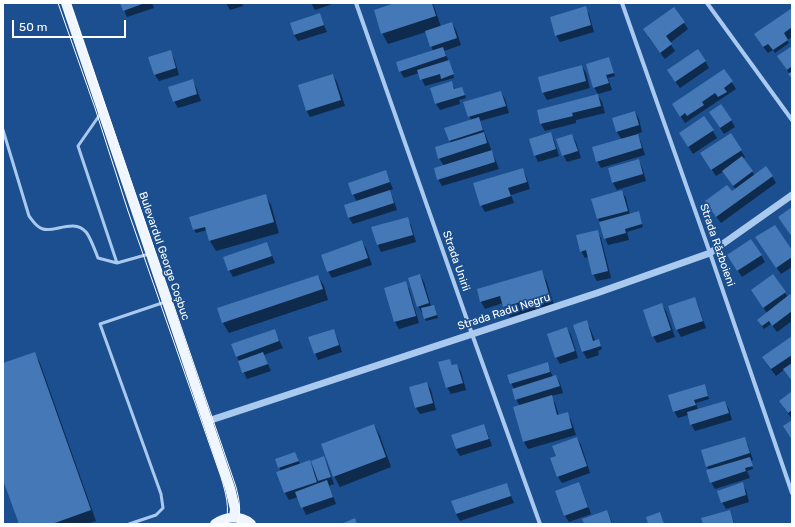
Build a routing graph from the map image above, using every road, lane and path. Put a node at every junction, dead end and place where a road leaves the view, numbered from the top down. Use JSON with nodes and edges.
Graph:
{"nodes":[{"id":1,"x":66,"y":3,"type":"edge"},
{"id":2,"x":356,"y":3,"type":"edge"},
{"id":3,"x":622,"y":3,"type":"edge"},
{"id":4,"x":706,"y":3,"type":"edge"},
{"id":5,"x":102,"y":111,"type":"junction"},
{"id":6,"x":792,"y":120,"type":"edge"},
{"id":7,"x":3,"y":130,"type":"edge"},
{"id":8,"x":792,"y":195,"type":"edge"},
{"id":9,"x":710,"y":253,"type":"junction"},
{"id":10,"x":150,"y":254,"type":"junction"},
{"id":11,"x":117,"y":263,"type":"junction"},
{"id":12,"x":168,"y":302,"type":"junction"},
{"id":13,"x":472,"y":334,"type":"junction"},
{"id":14,"x":208,"y":421,"type":"junction"},
{"id":15,"x":792,"y":493,"type":"edge"},
{"id":16,"x":234,"y":518,"type":"junction"},
{"id":17,"x":129,"y":524,"type":"edge"},
{"id":18,"x":215,"y":524,"type":"edge"},
{"id":19,"x":251,"y":524,"type":"edge"},
{"id":20,"x":540,"y":524,"type":"edge"}],
"edges":[{"from":1,"to":5,"type":"main road","name":"Bulevardul George Coșbuc"},
{"from":2,"to":13,"type":"street","name":"Strada Unirii"},
{"from":3,"to":9,"type":"street","name":"Strada Războieni"},
{"from":4,"to":6,"type":"street"},
{"from":5,"to":10,"type":"main road","name":"Bulevardul George Coșbuc"},
{"from":5,"to":11,"type":"lane"},
{"from":7,"to":11,"type":"lane"},
{"from":8,"to":9,"type":"street","name":"Strada Radu Negru"},
{"from":9,"to":13,"type":"street","name":"Strada Radu Negru"},
{"from":9,"to":15,"type":"street","name":"Strada Războieni"},
{"from":10,"to":11,"type":"lane"},
{"from":10,"to":12,"type":"main road","name":"Bulevardul George Coșbuc"},
{"from":12,"to":14,"type":"main road","name":"Bulevardul George Coșbuc"},
{"from":12,"to":17,"type":"lane"},
{"from":13,"to":14,"type":"street","name":"Strada Radu Negru"},
{"from":13,"to":20,"type":"street","name":"Strada Unirii"},
{"from":14,"to":16,"type":"main road","name":"Bulevardul George Coșbuc"},
{"from":16,"to":18,"type":"main road"},
{"from":16,"to":19,"type":"main road"}]}
